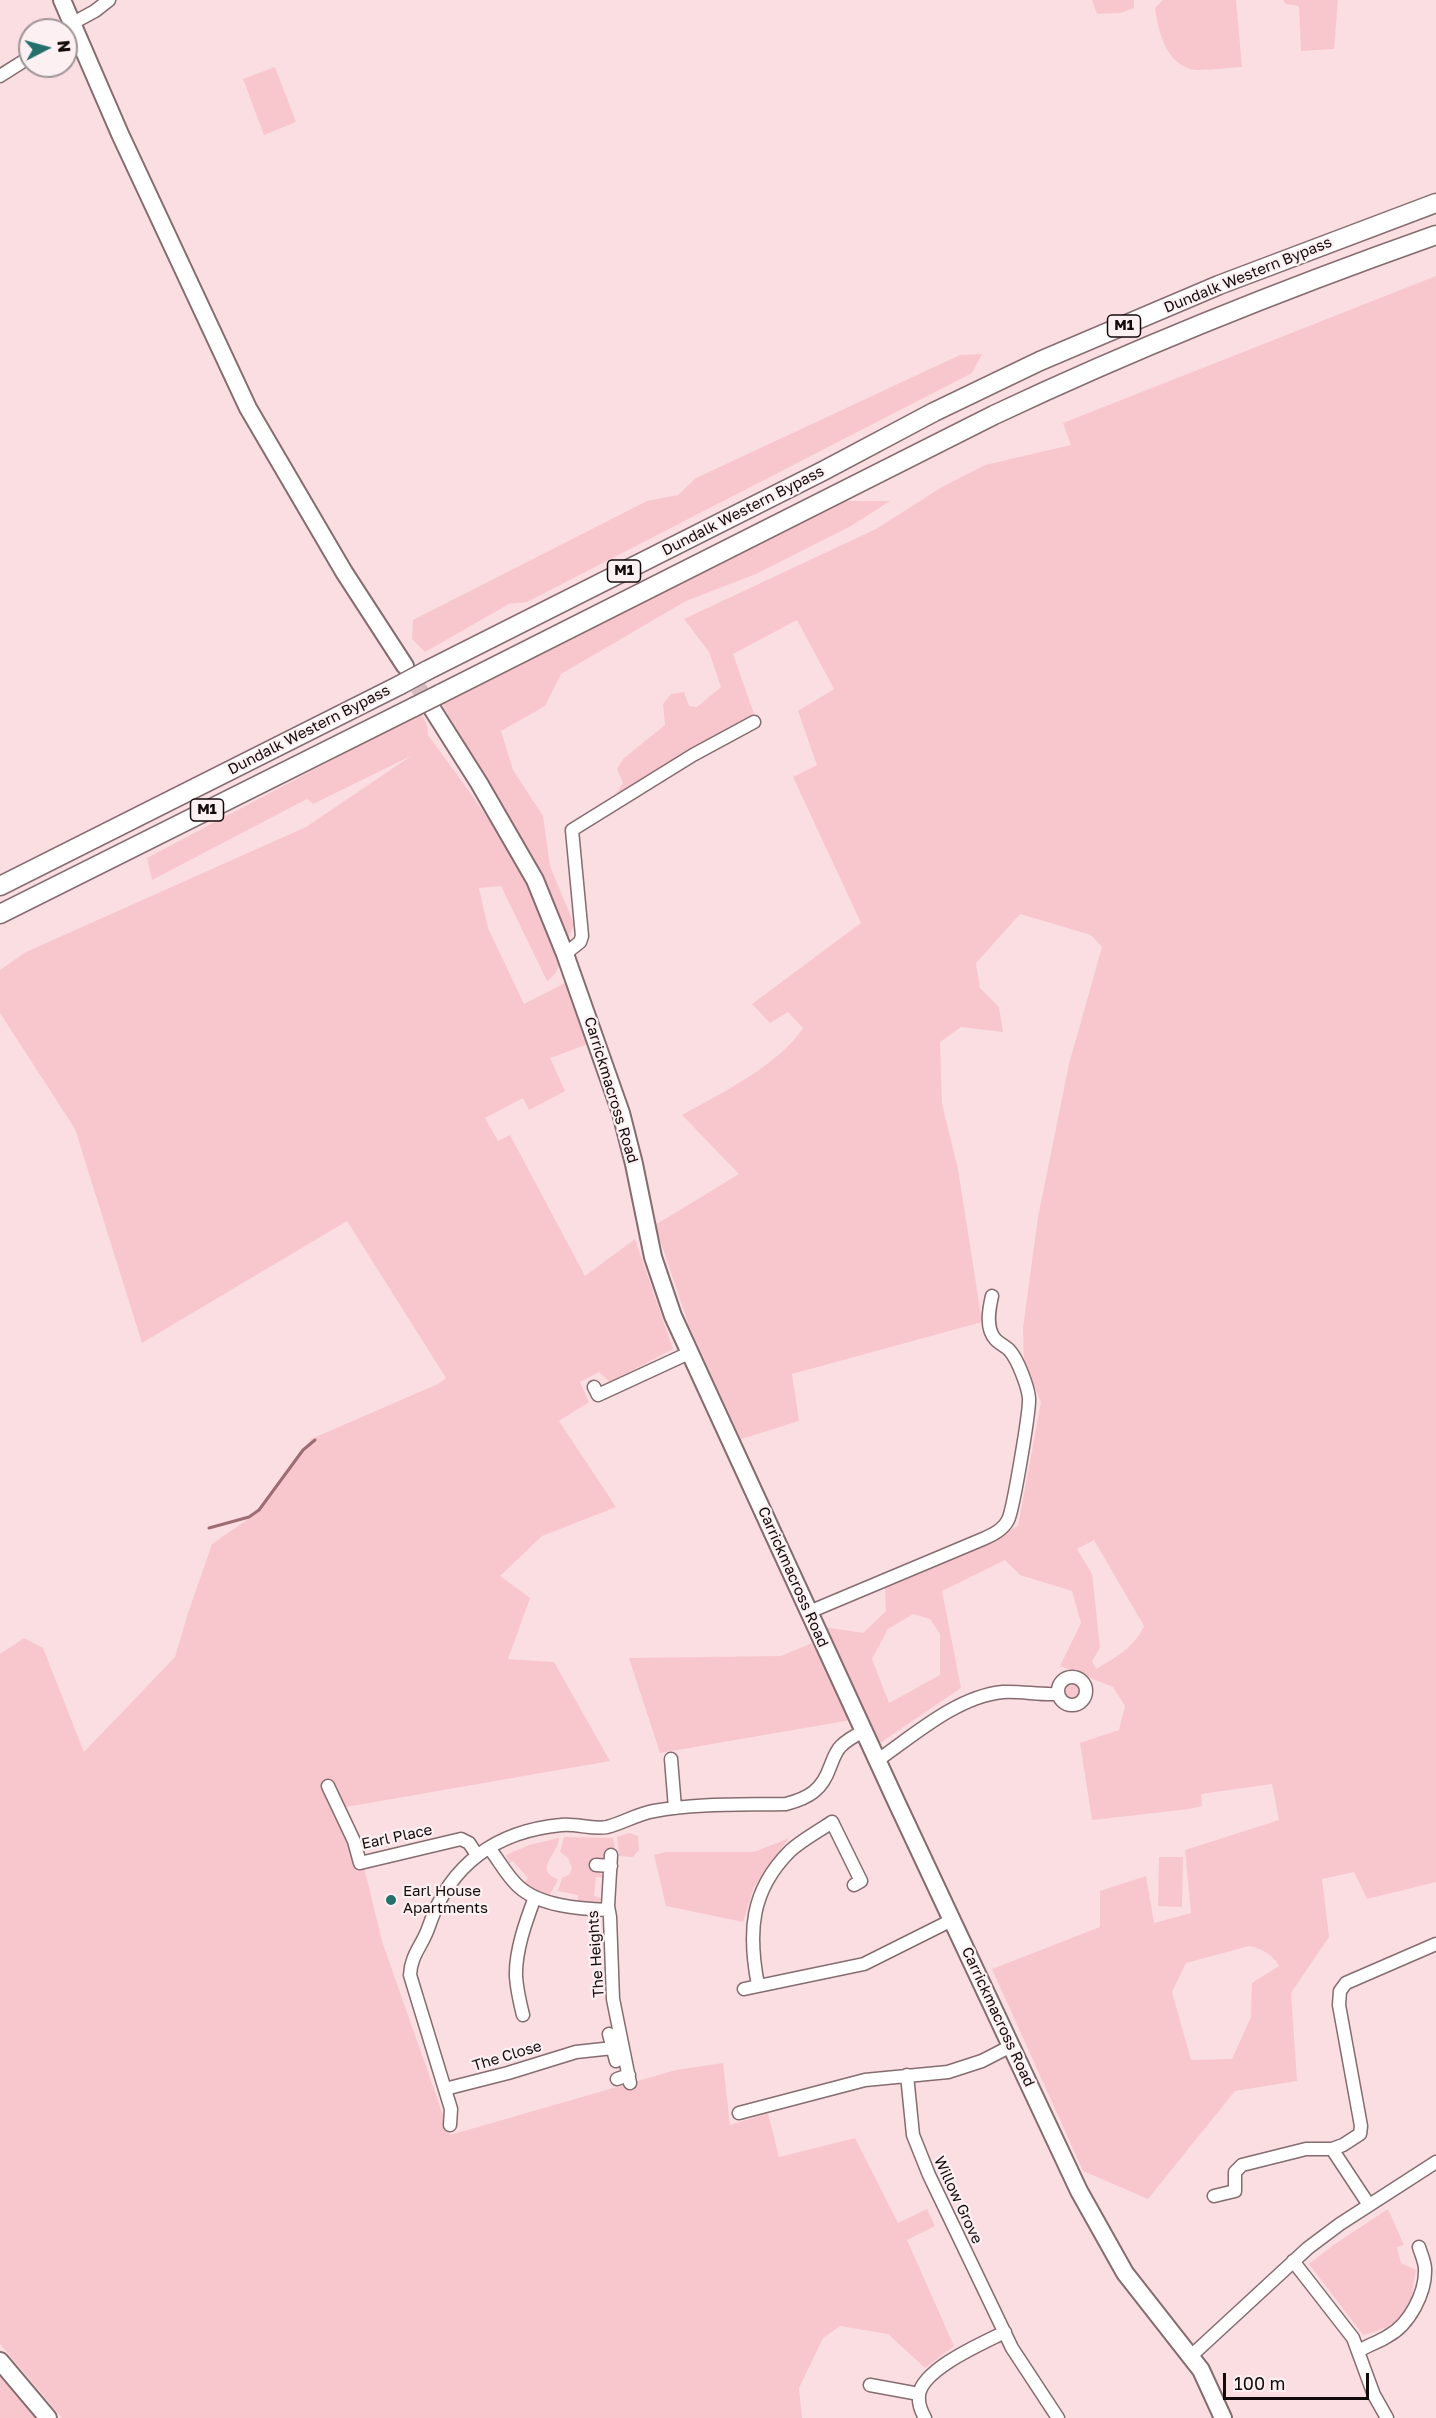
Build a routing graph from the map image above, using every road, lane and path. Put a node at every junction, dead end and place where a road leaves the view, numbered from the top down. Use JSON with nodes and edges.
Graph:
{"nodes":[{"id":1,"x":62,"y":0,"type":"edge"},
{"id":2,"x":109,"y":0,"type":"edge"},
{"id":3,"x":67,"y":18,"type":"edge"},
{"id":4,"x":78,"y":26,"type":"edge"},
{"id":5,"x":78,"y":47,"type":"edge"},
{"id":6,"x":18,"y":65,"type":"edge"},
{"id":7,"x":0,"y":76,"type":"edge"},
{"id":8,"x":1436,"y":203,"type":"edge"},
{"id":9,"x":1436,"y":235,"type":"edge"},
{"id":10,"x":405,"y":666,"type":"tunnel mouth"},
{"id":11,"x":428,"y":702,"type":"junction"},
{"id":12,"x":754,"y":722,"type":"dead end"},
{"id":13,"x":0,"y":886,"type":"edge"},
{"id":14,"x":0,"y":914,"type":"edge"},
{"id":15,"x":565,"y":954,"type":"junction"},
{"id":16,"x":992,"y":1296,"type":"dead end"},
{"id":17,"x":689,"y":1353,"type":"junction"},
{"id":18,"x":594,"y":1387,"type":"dead end"},
{"id":19,"x":809,"y":1612,"type":"junction"},
{"id":20,"x":1058,"y":1694,"type":"dead end"},
{"id":21,"x":864,"y":1731,"type":"junction"},
{"id":22,"x":671,"y":1759,"type":"dead end"},
{"id":23,"x":878,"y":1760,"type":"junction"},
{"id":24,"x":328,"y":1786,"type":"dead end"},
{"id":25,"x":675,"y":1808,"type":"junction"},
{"id":26,"x":489,"y":1848,"type":"junction"},
{"id":27,"x":477,"y":1855,"type":"junction"},
{"id":28,"x":596,"y":1865,"type":"dead end"},
{"id":29,"x":854,"y":1885,"type":"dead end"},
{"id":30,"x":535,"y":1897,"type":"junction"},
{"id":31,"x":609,"y":1910,"type":"junction"},
{"id":32,"x":952,"y":1920,"type":"junction"},
{"id":33,"x":1436,"y":1944,"type":"edge"},
{"id":34,"x":758,"y":1985,"type":"junction"},
{"id":35,"x":744,"y":1989,"type":"dead end"},
{"id":36,"x":523,"y":2015,"type":"dead end"},
{"id":37,"x":609,"y":2034,"type":"dead end"},
{"id":38,"x":1011,"y":2046,"type":"junction"},
{"id":39,"x":613,"y":2048,"type":"junction"},
{"id":40,"x":616,"y":2061,"type":"dead end"},
{"id":41,"x":907,"y":2075,"type":"junction"},
{"id":42,"x":625,"y":2079,"type":"dead end"},
{"id":43,"x":445,"y":2089,"type":"junction"},
{"id":44,"x":739,"y":2113,"type":"dead end"},
{"id":45,"x":450,"y":2125,"type":"dead end"},
{"id":46,"x":1332,"y":2149,"type":"junction"},
{"id":47,"x":1436,"y":2162,"type":"edge"},
{"id":48,"x":1214,"y":2196,"type":"dead end"},
{"id":49,"x":1369,"y":2205,"type":"junction"},
{"id":50,"x":1419,"y":2247,"type":"dead end"},
{"id":51,"x":1293,"y":2261,"type":"junction"},
{"id":52,"x":1005,"y":2332,"type":"junction"},
{"id":53,"x":1359,"y":2351,"type":"junction"},
{"id":54,"x":1191,"y":2356,"type":"junction"},
{"id":55,"x":0,"y":2361,"type":"edge"},
{"id":56,"x":870,"y":2385,"type":"dead end"},
{"id":57,"x":919,"y":2394,"type":"junction"},
{"id":58,"x":48,"y":2418,"type":"edge"},
{"id":59,"x":925,"y":2418,"type":"edge"},
{"id":60,"x":1058,"y":2418,"type":"edge"},
{"id":61,"x":1223,"y":2418,"type":"edge"},
{"id":62,"x":1387,"y":2418,"type":"edge"}],
"edges":[{"from":1,"to":3,"type":"main road"},
{"from":2,"to":4,"type":"street"},
{"from":5,"to":10,"type":"main road"},
{"from":6,"to":7,"type":"street"},
{"from":8,"to":13,"type":"highway","name":"Dundalk Western Bypass","number":"M1","bridge":true},
{"from":9,"to":11,"type":"highway","name":"Dundalk Western Bypass","number":"M1"},
{"from":11,"to":14,"type":"highway","name":"Dundalk Western Bypass","number":"M1"},
{"from":11,"to":15,"type":"main road","name":"Carrickmacross Road"},
{"from":12,"to":15,"type":"street"},
{"from":15,"to":17,"type":"main road","name":"Carrickmacross Road"},
{"from":16,"to":19,"type":"street"},
{"from":17,"to":18,"type":"street"},
{"from":17,"to":19,"type":"main road","name":"Carrickmacross Road"},
{"from":19,"to":21,"type":"main road","name":"Carrickmacross Road"},
{"from":20,"to":23,"type":"street"},
{"from":21,"to":23,"type":"main road","name":"Carrickmacross Road"},
{"from":21,"to":25,"type":"street"},
{"from":22,"to":25,"type":"street"},
{"from":23,"to":32,"type":"main road","name":"Carrickmacross Road"},
{"from":24,"to":27,"type":"street","name":"Earl Place"},
{"from":25,"to":26,"type":"street"},
{"from":26,"to":27,"type":"street"},
{"from":26,"to":30,"type":"street"},
{"from":27,"to":43,"type":"street"},
{"from":28,"to":31,"type":"street","name":"The Heights"},
{"from":29,"to":34,"type":"street"},
{"from":30,"to":31,"type":"street"},
{"from":30,"to":36,"type":"street"},
{"from":31,"to":42,"type":"street","name":"The Heights"},
{"from":32,"to":34,"type":"street"},
{"from":32,"to":38,"type":"main road","name":"Carrickmacross Road"},
{"from":33,"to":46,"type":"street"},
{"from":34,"to":35,"type":"street"},
{"from":37,"to":39,"type":"street"},
{"from":38,"to":41,"type":"street"},
{"from":38,"to":54,"type":"main road","name":"Carrickmacross Road"},
{"from":39,"to":40,"type":"street"},
{"from":39,"to":43,"type":"street","name":"The Close"},
{"from":41,"to":44,"type":"street"},
{"from":41,"to":52,"type":"street","name":"Willow Grove"},
{"from":43,"to":45,"type":"street"},
{"from":46,"to":48,"type":"street"},
{"from":46,"to":49,"type":"street"},
{"from":47,"to":49,"type":"street"},
{"from":49,"to":51,"type":"street"},
{"from":50,"to":53,"type":"street"},
{"from":51,"to":53,"type":"street"},
{"from":51,"to":54,"type":"street"},
{"from":52,"to":57,"type":"street"},
{"from":52,"to":60,"type":"street","name":"Willow Grove"},
{"from":53,"to":62,"type":"street"},
{"from":54,"to":61,"type":"main road","name":"Carrickmacross Road"},
{"from":55,"to":58,"type":"main road"},
{"from":56,"to":57,"type":"street"},
{"from":57,"to":59,"type":"street"}]}
